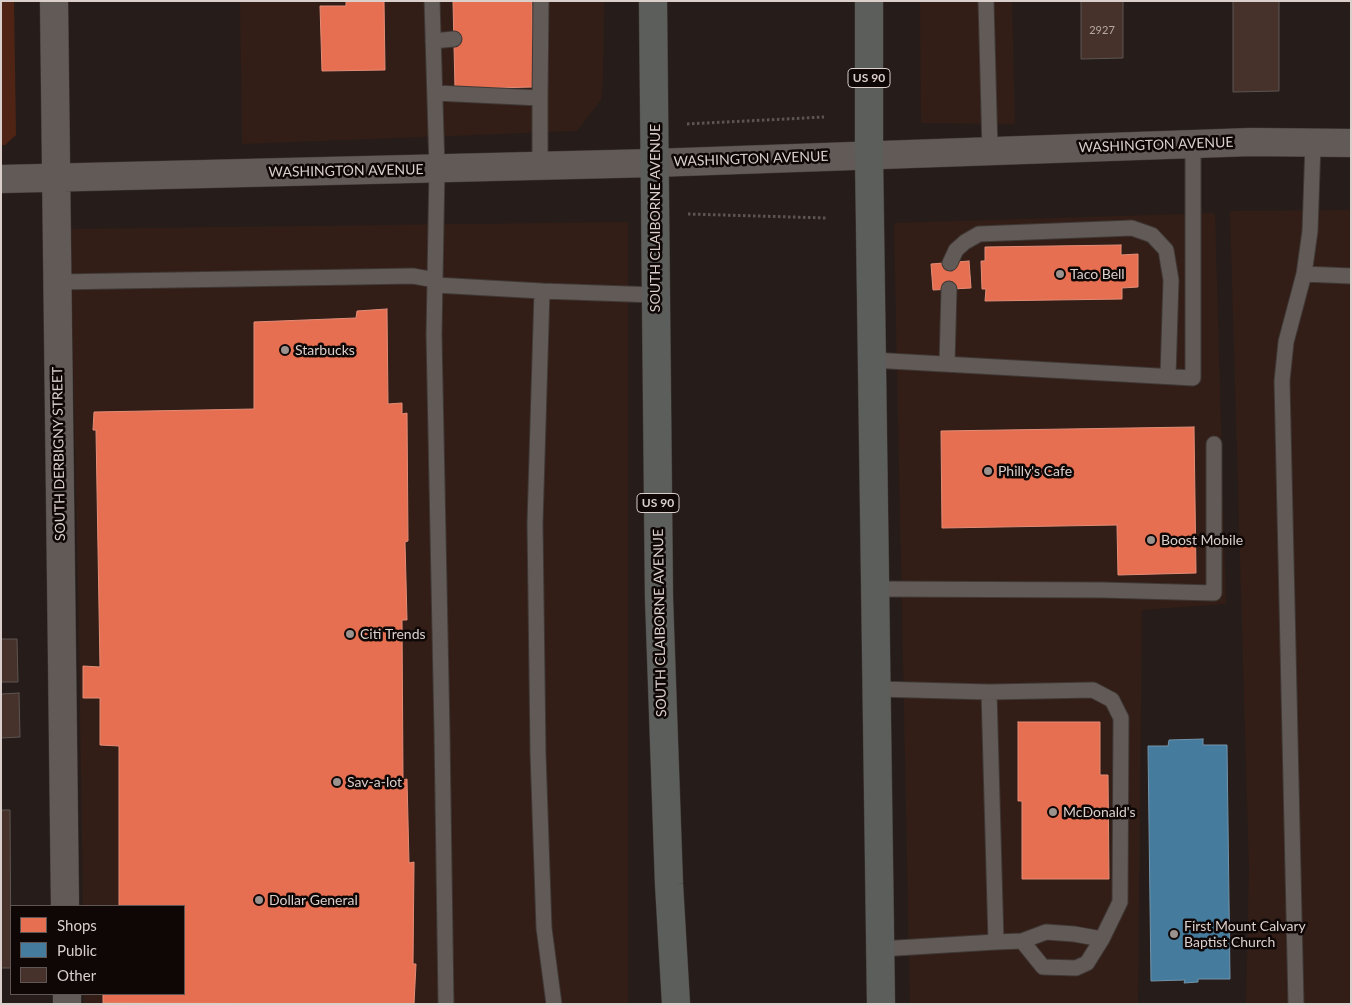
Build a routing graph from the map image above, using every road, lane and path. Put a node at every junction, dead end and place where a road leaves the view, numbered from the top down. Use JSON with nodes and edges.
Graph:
{"nodes":[{"id":1,"x":54,"y":1,"type":"edge"},
{"id":2,"x":432,"y":1,"type":"edge"},
{"id":3,"x":541,"y":1,"type":"edge"},
{"id":4,"x":653,"y":1,"type":"edge"},
{"id":5,"x":869,"y":1,"type":"edge"},
{"id":6,"x":986,"y":1,"type":"edge"},
{"id":7,"x":454,"y":39,"type":"dead end"},
{"id":8,"x":433,"y":41,"type":"junction"},
{"id":9,"x":435,"y":93,"type":"junction"},
{"id":10,"x":540,"y":98,"type":"junction"},
{"id":11,"x":824,"y":117,"type":"dead end"},
{"id":12,"x":686,"y":124,"type":"dead end"},
{"id":13,"x":1312,"y":143,"type":"junction"},
{"id":14,"x":1351,"y":143,"type":"edge"},
{"id":15,"x":1193,"y":144,"type":"junction"},
{"id":16,"x":990,"y":151,"type":"junction"},
{"id":17,"x":869,"y":154,"type":"junction"},
{"id":18,"x":654,"y":163,"type":"junction"},
{"id":19,"x":540,"y":166,"type":"junction"},
{"id":20,"x":437,"y":168,"type":"junction"},
{"id":21,"x":56,"y":178,"type":"junction"},
{"id":22,"x":1,"y":179,"type":"edge"},
{"id":23,"x":682,"y":214,"type":"dead end"},
{"id":24,"x":826,"y":218,"type":"dead end"},
{"id":25,"x":950,"y":263,"type":"dead end"},
{"id":26,"x":1304,"y":274,"type":"junction"},
{"id":27,"x":1351,"y":276,"type":"edge"},
{"id":28,"x":57,"y":282,"type":"junction"},
{"id":29,"x":435,"y":282,"type":"junction"},
{"id":30,"x":948,"y":289,"type":"dead end"},
{"id":31,"x":542,"y":291,"type":"junction"},
{"id":32,"x":656,"y":295,"type":"junction"},
{"id":33,"x":872,"y":360,"type":"junction"},
{"id":34,"x":947,"y":364,"type":"junction"},
{"id":35,"x":1168,"y":376,"type":"junction"},
{"id":36,"x":1214,"y":444,"type":"dead end"},
{"id":37,"x":876,"y":589,"type":"junction"},
{"id":38,"x":876,"y":689,"type":"junction"},
{"id":39,"x":989,"y":692,"type":"junction"},
{"id":40,"x":66,"y":905,"type":"edge"},
{"id":41,"x":1102,"y":939,"type":"junction"},
{"id":42,"x":1022,"y":941,"type":"junction"},
{"id":43,"x":996,"y":942,"type":"junction"},
{"id":44,"x":880,"y":949,"type":"junction"},
{"id":45,"x":446,"y":1004,"type":"edge"},
{"id":46,"x":554,"y":1004,"type":"edge"},
{"id":47,"x":676,"y":1004,"type":"edge"},
{"id":48,"x":881,"y":1004,"type":"edge"},
{"id":49,"x":1296,"y":1004,"type":"edge"}],
"edges":[{"from":1,"to":21,"type":"street","name":"SOUTH DERBIGNY STREET"},
{"from":2,"to":8,"type":"lane"},
{"from":3,"to":10,"type":"lane"},
{"from":4,"to":18,"type":"main road","name":"SOUTH CLAIBORNE AVENUE","number":"US 90"},
{"from":5,"to":17,"type":"main road","number":"US 90"},
{"from":6,"to":16,"type":"lane"},
{"from":7,"to":8,"type":"lane"},
{"from":8,"to":9,"type":"lane"},
{"from":9,"to":10,"type":"lane"},
{"from":9,"to":20,"type":"lane"},
{"from":10,"to":19,"type":"lane"},
{"from":11,"to":12,"type":"path"},
{"from":13,"to":14,"type":"street","name":"WASHINGTON AVENUE"},
{"from":13,"to":15,"type":"street","name":"WASHINGTON AVENUE"},
{"from":13,"to":26,"type":"lane"},
{"from":15,"to":16,"type":"street","name":"WASHINGTON AVENUE"},
{"from":15,"to":35,"type":"lane"},
{"from":16,"to":17,"type":"street","name":"WASHINGTON AVENUE"},
{"from":17,"to":18,"type":"street","name":"WASHINGTON AVENUE"},
{"from":17,"to":33,"type":"main road","number":"US 90"},
{"from":18,"to":19,"type":"street","name":"WASHINGTON AVENUE"},
{"from":18,"to":32,"type":"main road","name":"SOUTH CLAIBORNE AVENUE","number":"US 90"},
{"from":19,"to":20,"type":"street","name":"WASHINGTON AVENUE"},
{"from":20,"to":21,"type":"street","name":"WASHINGTON AVENUE"},
{"from":20,"to":29,"type":"lane"},
{"from":21,"to":22,"type":"street","name":"WASHINGTON AVENUE"},
{"from":21,"to":28,"type":"street","name":"SOUTH DERBIGNY STREET"},
{"from":23,"to":24,"type":"path"},
{"from":25,"to":35,"type":"lane"},
{"from":26,"to":27,"type":"lane"},
{"from":26,"to":49,"type":"lane"},
{"from":28,"to":29,"type":"lane"},
{"from":28,"to":40,"type":"street","name":"SOUTH DERBIGNY STREET"},
{"from":29,"to":31,"type":"lane"},
{"from":29,"to":45,"type":"lane"},
{"from":30,"to":34,"type":"lane"},
{"from":31,"to":32,"type":"lane"},
{"from":31,"to":46,"type":"lane"},
{"from":32,"to":47,"type":"main road","name":"SOUTH CLAIBORNE AVENUE","number":"US 90"},
{"from":33,"to":34,"type":"lane"},
{"from":33,"to":37,"type":"main road","number":"US 90"},
{"from":34,"to":35,"type":"lane"},
{"from":36,"to":37,"type":"lane"},
{"from":37,"to":38,"type":"main road","number":"US 90"},
{"from":38,"to":39,"type":"lane"},
{"from":38,"to":44,"type":"main road","number":"US 90"},
{"from":39,"to":41,"type":"lane"},
{"from":39,"to":43,"type":"lane"},
{"from":41,"to":42,"type":"lane"},
{"from":41,"to":42,"type":"lane"},
{"from":42,"to":43,"type":"lane"},
{"from":43,"to":44,"type":"lane"},
{"from":44,"to":48,"type":"main road","number":"US 90"}]}
